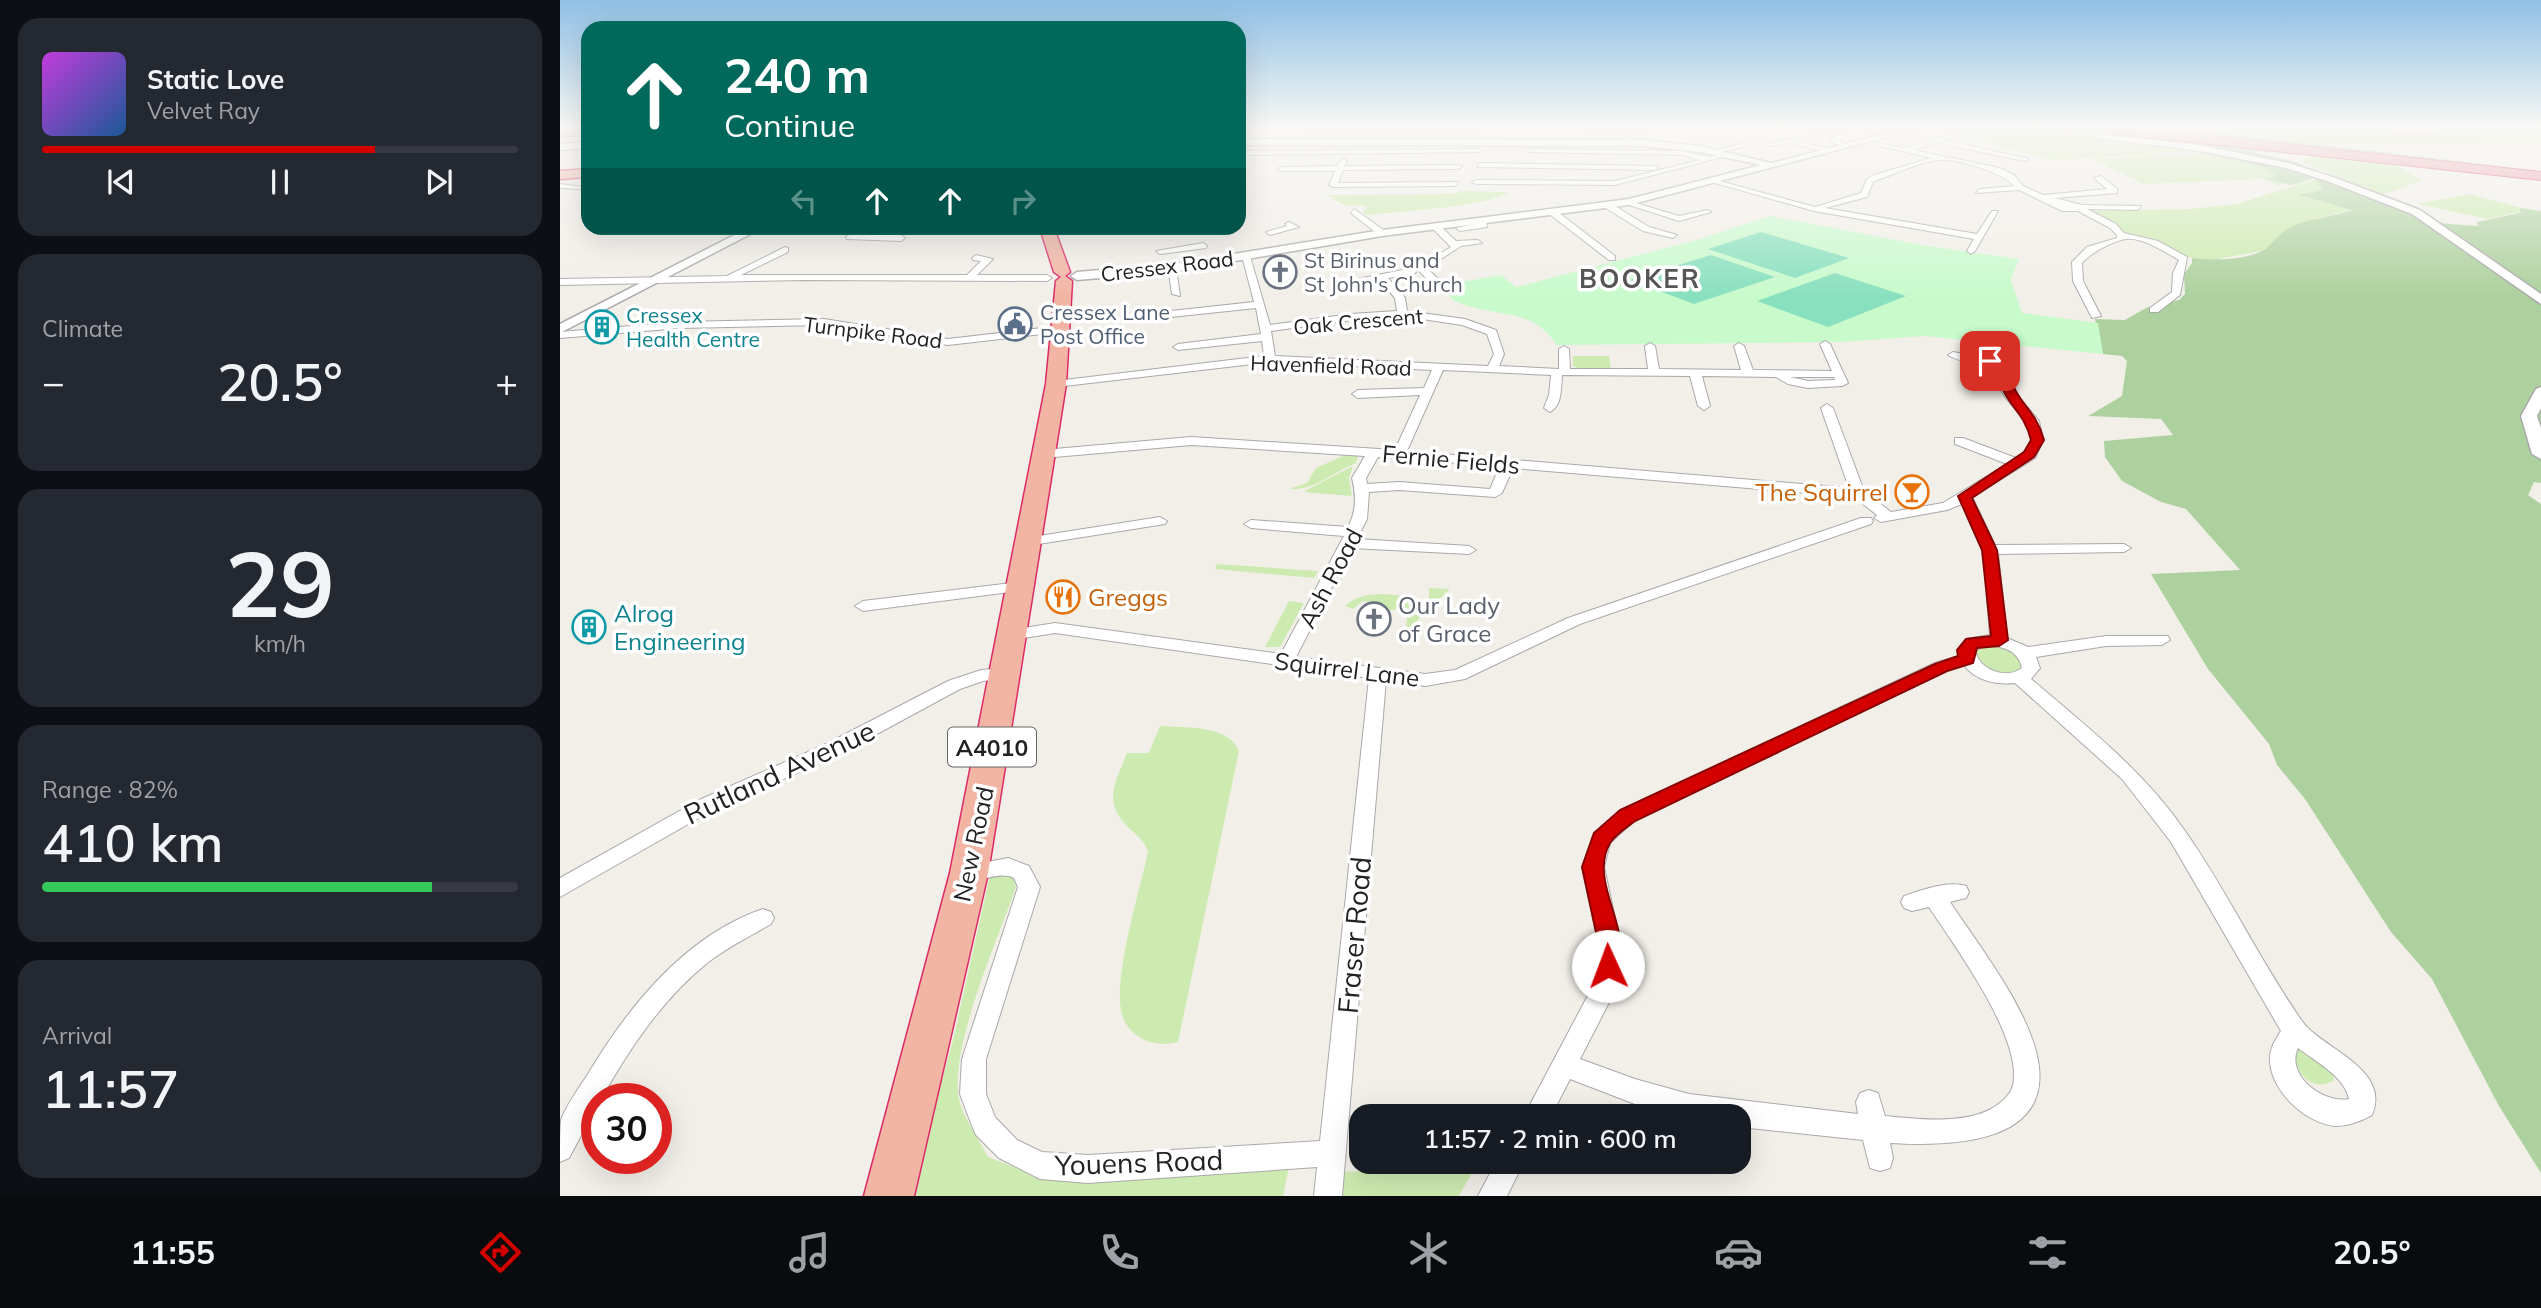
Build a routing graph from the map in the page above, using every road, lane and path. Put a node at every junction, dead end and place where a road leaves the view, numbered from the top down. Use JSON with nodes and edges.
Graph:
{"nodes":[{"id":1,"x":1333,"y":185,"type":"edge"},
{"id":2,"x":1356,"y":185,"type":"edge"},
{"id":3,"x":1697,"y":185,"type":"edge"},
{"id":4,"x":1726,"y":185,"type":"edge"},
{"id":5,"x":1868,"y":185,"type":"edge"},
{"id":6,"x":2016,"y":185,"type":"edge"},
{"id":7,"x":2106,"y":185,"type":"edge"},
{"id":8,"x":2345,"y":185,"type":"edge"},
{"id":9,"x":560,"y":186,"type":"edge"},
{"id":10,"x":579,"y":187,"type":"dead end"},
{"id":11,"x":2020,"y":188,"type":"junction"},
{"id":12,"x":1979,"y":191,"type":"dead end"},
{"id":13,"x":2044,"y":197,"type":"junction"},
{"id":14,"x":1629,"y":202,"type":"junction"},
{"id":15,"x":1607,"y":205,"type":"junction"},
{"id":16,"x":2138,"y":208,"type":"dead end"},
{"id":17,"x":1814,"y":209,"type":"junction"},
{"id":18,"x":2082,"y":209,"type":"junction"},
{"id":19,"x":1354,"y":211,"type":"dead end"},
{"id":20,"x":1551,"y":212,"type":"junction"},
{"id":21,"x":1707,"y":212,"type":"dead end"},
{"id":22,"x":1996,"y":213,"type":"dead end"},
{"id":23,"x":1482,"y":220,"type":"junction"},
{"id":24,"x":1435,"y":226,"type":"junction"},
{"id":25,"x":1460,"y":228,"type":"dead end"},
{"id":26,"x":1270,"y":232,"type":"dead end"},
{"id":27,"x":1382,"y":233,"type":"junction"},
{"id":28,"x":1673,"y":234,"type":"dead end"},
{"id":29,"x":741,"y":235,"type":"edge"},
{"id":30,"x":1049,"y":235,"type":"edge"},
{"id":31,"x":2121,"y":235,"type":"junction"},
{"id":32,"x":1979,"y":237,"type":"junction"},
{"id":33,"x":852,"y":240,"type":"dead end"},
{"id":34,"x":1478,"y":243,"type":"dead end"},
{"id":35,"x":1456,"y":244,"type":"junction"},
{"id":36,"x":893,"y":245,"type":"dead end"},
{"id":37,"x":1303,"y":246,"type":"junction"},
{"id":38,"x":785,"y":250,"type":"dead end"},
{"id":39,"x":1160,"y":251,"type":"dead end"},
{"id":40,"x":1971,"y":251,"type":"dead end"},
{"id":41,"x":1246,"y":256,"type":"junction"},
{"id":42,"x":976,"y":258,"type":"dead end"},
{"id":43,"x":1612,"y":258,"type":"dead end"},
{"id":44,"x":1210,"y":262,"type":"junction"},
{"id":45,"x":1171,"y":268,"type":"junction"},
{"id":46,"x":1412,"y":271,"type":"dead end"},
{"id":47,"x":1381,"y":276,"type":"junction"},
{"id":48,"x":970,"y":277,"type":"junction"},
{"id":49,"x":1063,"y":277,"type":"junction"},
{"id":50,"x":730,"y":278,"type":"junction"},
{"id":51,"x":1363,"y":279,"type":"dead end"},
{"id":52,"x":653,"y":280,"type":"junction"},
{"id":53,"x":560,"y":282,"type":"edge"},
{"id":54,"x":1448,"y":282,"type":"dead end"},
{"id":55,"x":1177,"y":294,"type":"dead end"},
{"id":56,"x":2541,"y":300,"type":"edge"},
{"id":57,"x":1258,"y":305,"type":"junction"},
{"id":58,"x":2154,"y":310,"type":"dead end"},
{"id":59,"x":1171,"y":314,"type":"dead end"},
{"id":60,"x":1403,"y":314,"type":"junction"},
{"id":61,"x":2096,"y":316,"type":"dead end"},
{"id":62,"x":560,"y":329,"type":"edge"},
{"id":63,"x":1060,"y":329,"type":"junction"},
{"id":64,"x":1266,"y":333,"type":"junction"},
{"id":65,"x":560,"y":335,"type":"edge"},
{"id":66,"x":1825,"y":344,"type":"dead end"},
{"id":67,"x":1650,"y":346,"type":"dead end"},
{"id":68,"x":1739,"y":346,"type":"dead end"},
{"id":69,"x":1178,"y":347,"type":"dead end"},
{"id":70,"x":1564,"y":349,"type":"dead end"},
{"id":71,"x":1953,"y":355,"type":"dead end"},
{"id":72,"x":1270,"y":359,"type":"junction"},
{"id":73,"x":1438,"y":369,"type":"junction"},
{"id":74,"x":1492,"y":369,"type":"junction"},
{"id":75,"x":1561,"y":372,"type":"junction"},
{"id":76,"x":1654,"y":372,"type":"junction"},
{"id":77,"x":1695,"y":373,"type":"junction"},
{"id":78,"x":1748,"y":373,"type":"junction"},
{"id":79,"x":1056,"y":384,"type":"junction"},
{"id":80,"x":1429,"y":391,"type":"junction"},
{"id":81,"x":2541,"y":392,"type":"edge"},
{"id":82,"x":1358,"y":394,"type":"dead end"},
{"id":83,"x":1704,"y":406,"type":"dead end"},
{"id":84,"x":1550,"y":408,"type":"dead end"},
{"id":85,"x":1827,"y":408,"type":"dead end"},
{"id":86,"x":1959,"y":441,"type":"dead end"},
{"id":87,"x":1374,"y":452,"type":"junction"},
{"id":88,"x":1043,"y":454,"type":"junction"},
{"id":89,"x":1399,"y":454,"type":"junction"},
{"id":90,"x":2541,"y":454,"type":"edge"},
{"id":91,"x":2015,"y":462,"type":"junction"},
{"id":92,"x":1508,"y":463,"type":"junction"},
{"id":93,"x":1360,"y":489,"type":"junction"},
{"id":94,"x":1858,"y":493,"type":"junction"},
{"id":95,"x":1966,"y":501,"type":"junction"},
{"id":96,"x":1877,"y":519,"type":"junction"},
{"id":97,"x":1160,"y":521,"type":"dead end"},
{"id":98,"x":1251,"y":524,"type":"dead end"},
{"id":99,"x":1350,"y":537,"type":"junction"},
{"id":100,"x":1026,"y":542,"type":"junction"},
{"id":101,"x":2124,"y":548,"type":"dead end"},
{"id":102,"x":1469,"y":550,"type":"dead end"},
{"id":103,"x":1990,"y":550,"type":"junction"},
{"id":104,"x":1020,"y":587,"type":"junction"},
{"id":105,"x":863,"y":606,"type":"dead end"},
{"id":106,"x":1011,"y":635,"type":"junction"},
{"id":107,"x":1999,"y":640,"type":"junction"},
{"id":108,"x":2162,"y":640,"type":"dead end"},
{"id":109,"x":2025,"y":653,"type":"junction"},
{"id":110,"x":1967,"y":659,"type":"junction"},
{"id":111,"x":1285,"y":662,"type":"junction"},
{"id":112,"x":1005,"y":674,"type":"junction"},
{"id":113,"x":1378,"y":674,"type":"junction"},
{"id":114,"x":2020,"y":677,"type":"junction"},
{"id":115,"x":969,"y":873,"type":"junction"},
{"id":116,"x":560,"y":888,"type":"edge"},
{"id":117,"x":1935,"y":898,"type":"dead end"},
{"id":118,"x":763,"y":918,"type":"dead end"},
{"id":119,"x":2295,"y":1031,"type":"dead end"},
{"id":120,"x":1566,"y":1065,"type":"junction"},
{"id":121,"x":1544,"y":1104,"type":"edge"},
{"id":122,"x":1872,"y":1114,"type":"junction"},
{"id":123,"x":560,"y":1149,"type":"edge"},
{"id":124,"x":1334,"y":1153,"type":"junction"},
{"id":125,"x":1880,"y":1158,"type":"dead end"},
{"id":126,"x":1504,"y":1174,"type":"edge"},
{"id":127,"x":889,"y":1196,"type":"edge"},
{"id":128,"x":1328,"y":1196,"type":"edge"},
{"id":129,"x":1492,"y":1196,"type":"edge"}],
"edges":[{"from":1,"to":2,"type":"street"},
{"from":3,"to":14,"type":"street","name":"Cressex Road"},
{"from":4,"to":17,"type":"street"},
{"from":5,"to":17,"type":"street"},
{"from":6,"to":11,"type":"street"},
{"from":7,"to":13,"type":"street"},
{"from":8,"to":56,"type":"street"},
{"from":9,"to":10,"type":"street"},
{"from":11,"to":12,"type":"street"},
{"from":11,"to":13,"type":"street"},
{"from":13,"to":18,"type":"street"},
{"from":14,"to":15,"type":"street","name":"Cressex Road"},
{"from":14,"to":21,"type":"street"},
{"from":15,"to":20,"type":"street","name":"Cressex Road"},
{"from":15,"to":28,"type":"street"},
{"from":16,"to":18,"type":"street"},
{"from":17,"to":32,"type":"street"},
{"from":18,"to":31,"type":"street"},
{"from":19,"to":27,"type":"street"},
{"from":20,"to":23,"type":"street","name":"Cressex Road"},
{"from":20,"to":43,"type":"street"},
{"from":22,"to":32,"type":"street"},
{"from":23,"to":24,"type":"street","name":"Cressex Road"},
{"from":23,"to":25,"type":"street"},
{"from":24,"to":27,"type":"street","name":"Cressex Road"},
{"from":24,"to":35,"type":"street"},
{"from":26,"to":37,"type":"street"},
{"from":27,"to":37,"type":"street","name":"Cressex Road"},
{"from":29,"to":52,"type":"street"},
{"from":30,"to":49,"type":"highway","number":"A4010"},
{"from":31,"to":58,"type":"street"},
{"from":31,"to":61,"type":"street"},
{"from":32,"to":40,"type":"street"},
{"from":33,"to":36,"type":"street"},
{"from":34,"to":35,"type":"street"},
{"from":35,"to":54,"type":"street"},
{"from":37,"to":41,"type":"street","name":"Cressex Road"},
{"from":38,"to":50,"type":"street"},
{"from":39,"to":44,"type":"street"},
{"from":41,"to":44,"type":"street","name":"Cressex Road"},
{"from":41,"to":57,"type":"street"},
{"from":42,"to":48,"type":"street"},
{"from":44,"to":45,"type":"street","name":"Cressex Road"},
{"from":45,"to":49,"type":"street","name":"Cressex Road"},
{"from":45,"to":55,"type":"street"},
{"from":46,"to":47,"type":"street"},
{"from":47,"to":51,"type":"street"},
{"from":47,"to":60,"type":"street"},
{"from":48,"to":49,"type":"street","name":"Cressex Road"},
{"from":48,"to":50,"type":"street","name":"Cressex Road"},
{"from":49,"to":63,"type":"highway","name":"New Road","number":"A4010"},
{"from":50,"to":52,"type":"street","name":"Cressex Road"},
{"from":52,"to":53,"type":"street","name":"Cressex Road"},
{"from":52,"to":62,"type":"street"},
{"from":57,"to":59,"type":"street"},
{"from":57,"to":64,"type":"street"},
{"from":60,"to":64,"type":"street","name":"Oak Crescent"},
{"from":60,"to":74,"type":"street","name":"Oak Crescent"},
{"from":63,"to":65,"type":"street","name":"Turnpike Road"},
{"from":63,"to":79,"type":"highway","name":"New Road","number":"A4010"},
{"from":64,"to":69,"type":"street","name":"Oak Crescent"},
{"from":64,"to":72,"type":"street"},
{"from":66,"to":78,"type":"street","name":"Havenfield Road"},
{"from":67,"to":76,"type":"street"},
{"from":68,"to":78,"type":"street"},
{"from":70,"to":75,"type":"street"},
{"from":71,"to":91,"type":"street","name":"Squirrel Lane"},
{"from":72,"to":73,"type":"street","name":"Havenfield Road"},
{"from":72,"to":79,"type":"street","name":"Havenfield Road"},
{"from":73,"to":74,"type":"street","name":"Havenfield Road"},
{"from":73,"to":80,"type":"street"},
{"from":74,"to":75,"type":"street","name":"Havenfield Road"},
{"from":75,"to":76,"type":"street","name":"Havenfield Road"},
{"from":75,"to":84,"type":"street"},
{"from":76,"to":77,"type":"street","name":"Havenfield Road"},
{"from":77,"to":78,"type":"street","name":"Havenfield Road"},
{"from":77,"to":83,"type":"street"},
{"from":79,"to":88,"type":"highway","name":"New Road","number":"A4010"},
{"from":80,"to":82,"type":"street"},
{"from":80,"to":89,"type":"street"},
{"from":81,"to":90,"type":"street"},
{"from":85,"to":94,"type":"street"},
{"from":86,"to":91,"type":"street"},
{"from":87,"to":88,"type":"street","name":"Fernie Fields"},
{"from":87,"to":89,"type":"street","name":"Fernie Fields"},
{"from":87,"to":93,"type":"street","name":"Ash Road"},
{"from":88,"to":100,"type":"highway","name":"New Road","number":"A4010"},
{"from":89,"to":92,"type":"street","name":"Fernie Fields"},
{"from":91,"to":95,"type":"street","name":"Squirrel Lane"},
{"from":92,"to":93,"type":"street"},
{"from":92,"to":94,"type":"street","name":"Fernie Fields"},
{"from":93,"to":99,"type":"street","name":"Ash Road"},
{"from":94,"to":96,"type":"street"},
{"from":95,"to":96,"type":"street","name":"Squirrel Lane"},
{"from":95,"to":103,"type":"street"},
{"from":96,"to":113,"type":"street","name":"Squirrel Lane"},
{"from":97,"to":100,"type":"street"},
{"from":98,"to":99,"type":"street"},
{"from":99,"to":102,"type":"street"},
{"from":99,"to":111,"type":"street","name":"Ash Road"},
{"from":100,"to":104,"type":"highway","name":"New Road","number":"A4010"},
{"from":101,"to":103,"type":"street"},
{"from":103,"to":107,"type":"street"},
{"from":104,"to":105,"type":"street"},
{"from":104,"to":106,"type":"highway","name":"New Road","number":"A4010"},
{"from":106,"to":111,"type":"street","name":"Squirrel Lane"},
{"from":106,"to":112,"type":"highway","name":"New Road","number":"A4010"},
{"from":107,"to":109,"type":"street"},
{"from":107,"to":110,"type":"street"},
{"from":108,"to":109,"type":"street"},
{"from":109,"to":114,"type":"street"},
{"from":110,"to":114,"type":"street"},
{"from":110,"to":120,"type":"street"},
{"from":111,"to":113,"type":"street","name":"Squirrel Lane"},
{"from":112,"to":115,"type":"highway","name":"New Road","number":"A4010"},
{"from":112,"to":116,"type":"street","name":"Rutland Avenue"},
{"from":113,"to":124,"type":"street","name":"Fraser Road"},
{"from":114,"to":119,"type":"street"},
{"from":115,"to":124,"type":"street","name":"Youens Road"},
{"from":115,"to":127,"type":"highway","name":"New Road","number":"A4010"},
{"from":117,"to":122,"type":"street"},
{"from":118,"to":123,"type":"street"},
{"from":120,"to":121,"type":"street"},
{"from":120,"to":122,"type":"street"},
{"from":122,"to":125,"type":"street"},
{"from":124,"to":128,"type":"street","name":"Fraser Road"},
{"from":126,"to":129,"type":"street"}]}
